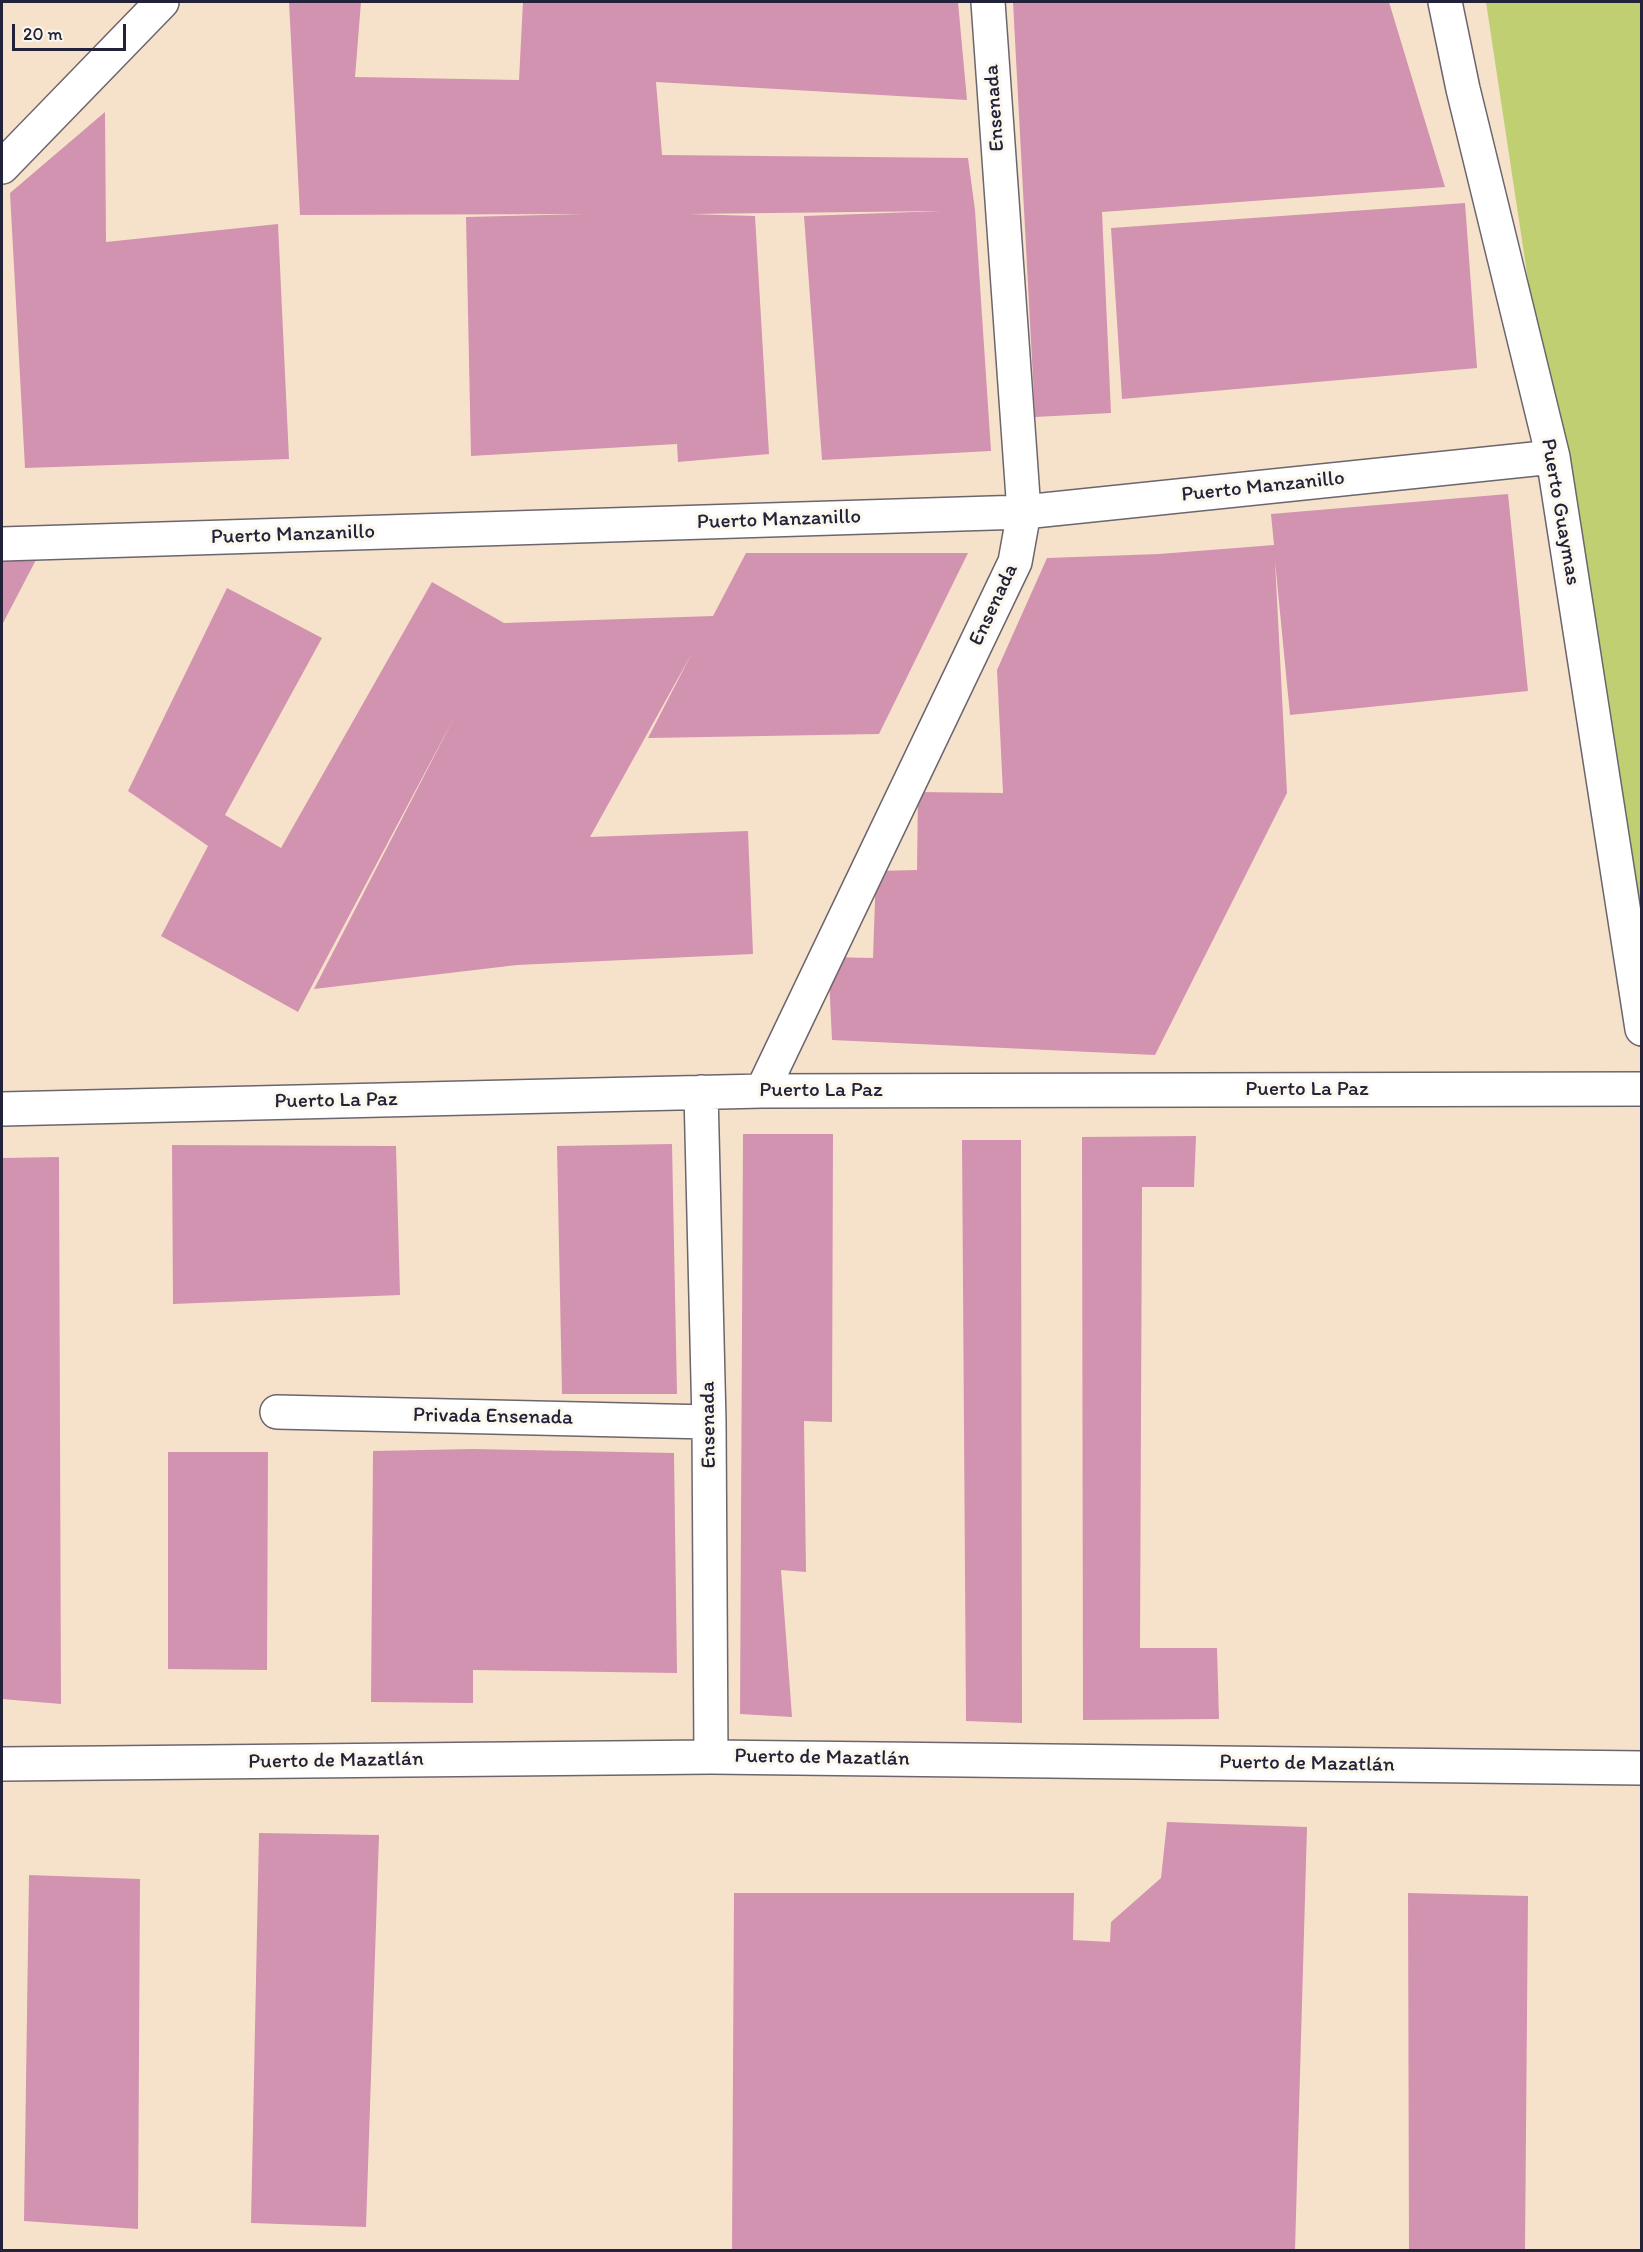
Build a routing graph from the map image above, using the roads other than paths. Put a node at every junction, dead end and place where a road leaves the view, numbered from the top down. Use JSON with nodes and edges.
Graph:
{"nodes":[{"id":1,"x":162,"y":2,"type":"edge"},
{"id":2,"x":988,"y":2,"type":"edge"},
{"id":3,"x":1445,"y":2,"type":"edge"},
{"id":4,"x":2,"y":167,"type":"edge"},
{"id":5,"x":1553,"y":457,"type":"junction"},
{"id":6,"x":1024,"y":513,"type":"junction"},
{"id":7,"x":2,"y":543,"type":"edge"},
{"id":8,"x":1641,"y":1029,"type":"edge"},
{"id":9,"x":1641,"y":1089,"type":"edge"},
{"id":10,"x":762,"y":1090,"type":"junction"},
{"id":11,"x":701,"y":1092,"type":"junction"},
{"id":12,"x":2,"y":1109,"type":"edge"},
{"id":13,"x":277,"y":1412,"type":"dead end"},
{"id":14,"x":709,"y":1422,"type":"junction"},
{"id":15,"x":711,"y":1757,"type":"junction"},
{"id":16,"x":2,"y":1764,"type":"edge"},
{"id":17,"x":1641,"y":1767,"type":"edge"}],
"edges":[{"from":1,"to":4,"type":"street"},
{"from":2,"to":6,"type":"street","name":"Ensenada"},
{"from":3,"to":5,"type":"street","name":"Puerto Guaymas"},
{"from":5,"to":6,"type":"street","name":"Puerto Manzanillo"},
{"from":5,"to":8,"type":"street","name":"Puerto Guaymas"},
{"from":6,"to":7,"type":"street","name":"Puerto Manzanillo"},
{"from":6,"to":10,"type":"street","name":"Ensenada"},
{"from":9,"to":10,"type":"street","name":"Puerto La Paz"},
{"from":10,"to":11,"type":"street","name":"Puerto La Paz"},
{"from":11,"to":12,"type":"street","name":"Puerto La Paz"},
{"from":11,"to":14,"type":"street","name":"Ensenada"},
{"from":13,"to":14,"type":"street","name":"Privada Ensenada"},
{"from":14,"to":15,"type":"street","name":"Ensenada"},
{"from":15,"to":16,"type":"street","name":"Puerto de Mazatlán"},
{"from":15,"to":17,"type":"street","name":"Puerto de Mazatlán"}]}
